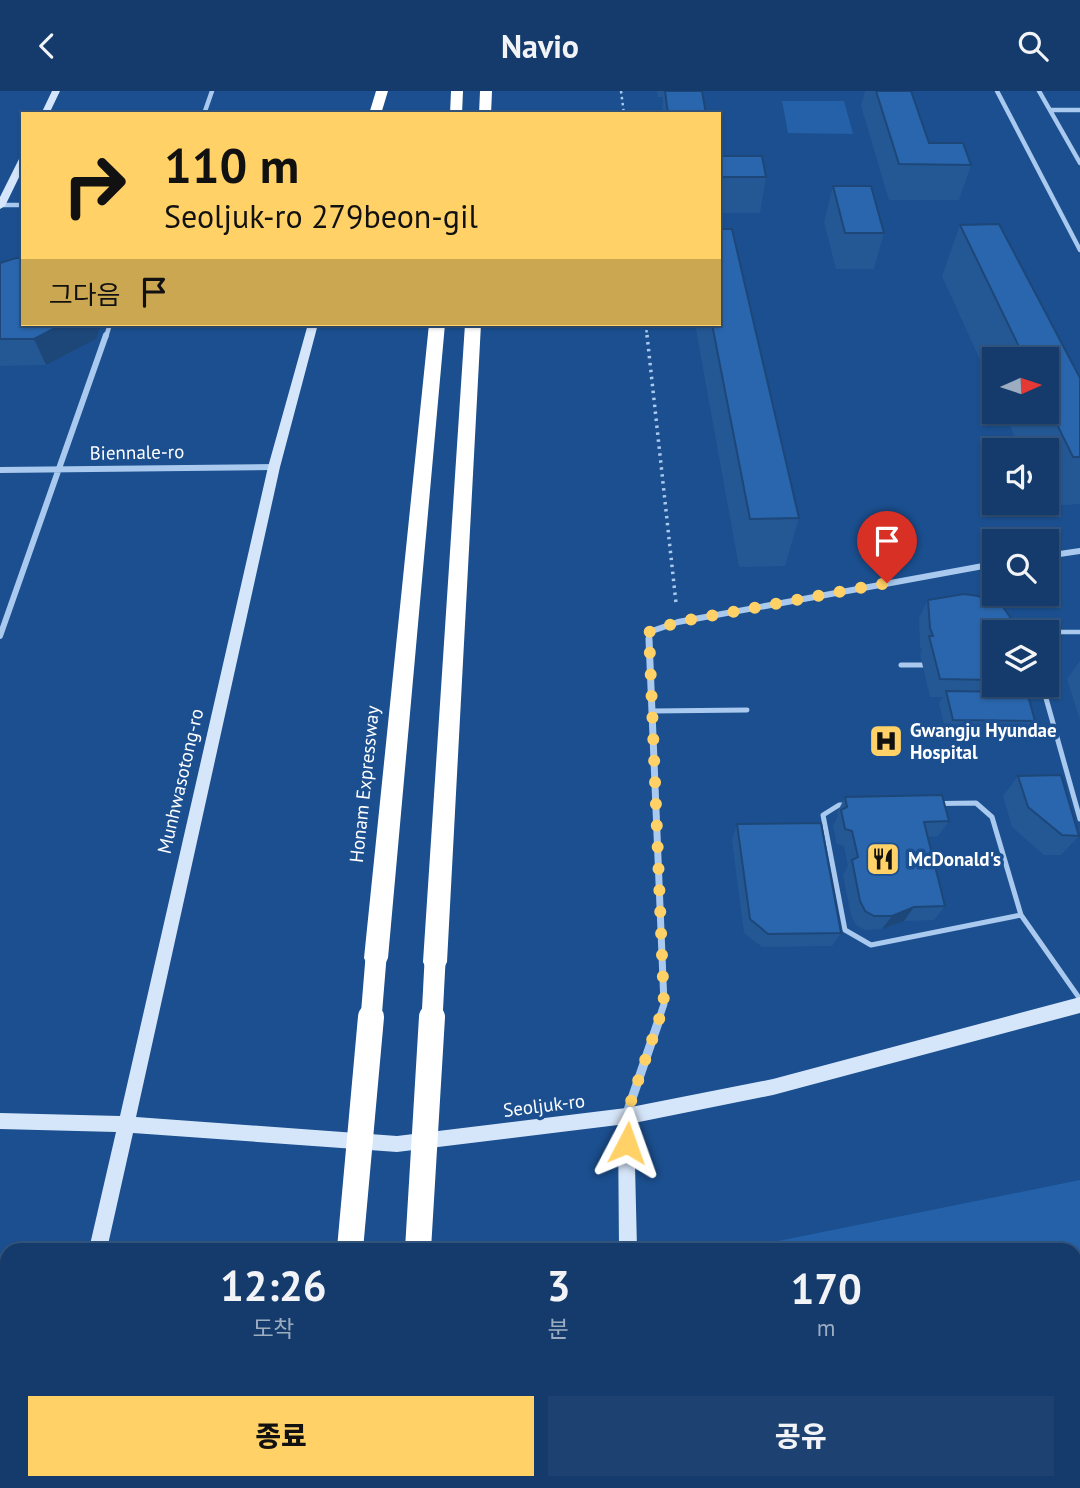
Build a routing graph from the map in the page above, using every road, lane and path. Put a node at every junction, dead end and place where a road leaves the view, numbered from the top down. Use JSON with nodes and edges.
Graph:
{"nodes":[{"id":1,"x":55,"y":91,"type":"edge"},
{"id":2,"x":212,"y":91,"type":"edge"},
{"id":3,"x":382,"y":91,"type":"edge"},
{"id":4,"x":457,"y":91,"type":"edge"},
{"id":5,"x":486,"y":91,"type":"edge"},
{"id":6,"x":621,"y":91,"type":"edge"},
{"id":7,"x":998,"y":91,"type":"edge"},
{"id":8,"x":1038,"y":91,"type":"edge"},
{"id":9,"x":1050,"y":110,"type":"junction"},
{"id":10,"x":1080,"y":110,"type":"edge"},
{"id":11,"x":46,"y":112,"type":"edge"},
{"id":12,"x":205,"y":112,"type":"edge"},
{"id":13,"x":376,"y":112,"type":"edge"},
{"id":14,"x":456,"y":112,"type":"edge"},
{"id":15,"x":485,"y":112,"type":"edge"},
{"id":16,"x":624,"y":112,"type":"edge"},
{"id":17,"x":21,"y":163,"type":"edge"},
{"id":18,"x":1080,"y":163,"type":"edge"},
{"id":19,"x":0,"y":205,"type":"edge"},
{"id":20,"x":21,"y":205,"type":"edge"},
{"id":21,"x":1080,"y":250,"type":"edge"},
{"id":22,"x":109,"y":326,"type":"edge"},
{"id":23,"x":312,"y":326,"type":"edge"},
{"id":24,"x":437,"y":326,"type":"edge"},
{"id":25,"x":473,"y":326,"type":"edge"},
{"id":26,"x":646,"y":326,"type":"edge"},
{"id":27,"x":274,"y":467,"type":"junction"},
{"id":28,"x":58,"y":470,"type":"junction"},
{"id":29,"x":0,"y":471,"type":"edge"},
{"id":30,"x":1080,"y":551,"type":"edge"},
{"id":31,"x":1059,"y":554,"type":"edge"},
{"id":32,"x":982,"y":566,"type":"edge"},
{"id":33,"x":678,"y":622,"type":"junction"},
{"id":34,"x":1059,"y":632,"type":"edge"},
{"id":35,"x":1080,"y":632,"type":"edge"},
{"id":36,"x":0,"y":636,"type":"edge"},
{"id":37,"x":901,"y":665,"type":"dead end"},
{"id":38,"x":941,"y":666,"type":"edge"},
{"id":39,"x":1046,"y":697,"type":"edge"},
{"id":40,"x":747,"y":710,"type":"dead end"},
{"id":41,"x":652,"y":711,"type":"junction"},
{"id":42,"x":1080,"y":819,"type":"edge"},
{"id":43,"x":1021,"y":915,"type":"junction"},
{"id":44,"x":1080,"y":999,"type":"edge"},
{"id":45,"x":1080,"y":1005,"type":"edge"},
{"id":46,"x":626,"y":1116,"type":"junction"},
{"id":47,"x":0,"y":1121,"type":"edge"},
{"id":48,"x":124,"y":1124,"type":"junction"},
{"id":49,"x":99,"y":1243,"type":"edge"},
{"id":50,"x":351,"y":1243,"type":"edge"},
{"id":51,"x":418,"y":1243,"type":"edge"},
{"id":52,"x":628,"y":1243,"type":"edge"}],
"edges":[{"from":1,"to":11,"type":"street"},
{"from":2,"to":12,"type":"street"},
{"from":3,"to":13,"type":"highway"},
{"from":4,"to":14,"type":"highway"},
{"from":5,"to":15,"type":"highway"},
{"from":6,"to":16,"type":"path"},
{"from":7,"to":21,"type":"street"},
{"from":8,"to":9,"type":"street"},
{"from":9,"to":10,"type":"street"},
{"from":9,"to":18,"type":"street"},
{"from":17,"to":19,"type":"street"},
{"from":19,"to":20,"type":"street"},
{"from":22,"to":28,"type":"street"},
{"from":23,"to":27,"type":"street","name":"Munhwasotong-ro"},
{"from":24,"to":50,"type":"highway","name":"Honam Expressway","bridge":true},
{"from":25,"to":51,"type":"highway","bridge":true},
{"from":26,"to":33,"type":"path"},
{"from":27,"to":28,"type":"street","name":"Biennale-ro"},
{"from":27,"to":48,"type":"street","name":"Munhwasotong-ro"},
{"from":28,"to":29,"type":"street","name":"Biennale-ro"},
{"from":28,"to":36,"type":"street"},
{"from":30,"to":31,"type":"street"},
{"from":32,"to":33,"type":"street"},
{"from":33,"to":41,"type":"street"},
{"from":34,"to":35,"type":"lane"},
{"from":37,"to":38,"type":"lane"},
{"from":39,"to":42,"type":"lane"},
{"from":40,"to":41,"type":"lane"},
{"from":41,"to":46,"type":"street"},
{"from":43,"to":43,"type":"lane"},
{"from":43,"to":44,"type":"lane"},
{"from":45,"to":46,"type":"street","name":"Seoljuk-ro"},
{"from":46,"to":48,"type":"street","name":"Seoljuk-ro"},
{"from":46,"to":52,"type":"street"},
{"from":47,"to":48,"type":"street","name":"Seoljuk-ro"},
{"from":48,"to":49,"type":"street","name":"Munhwasotong-ro"}]}
